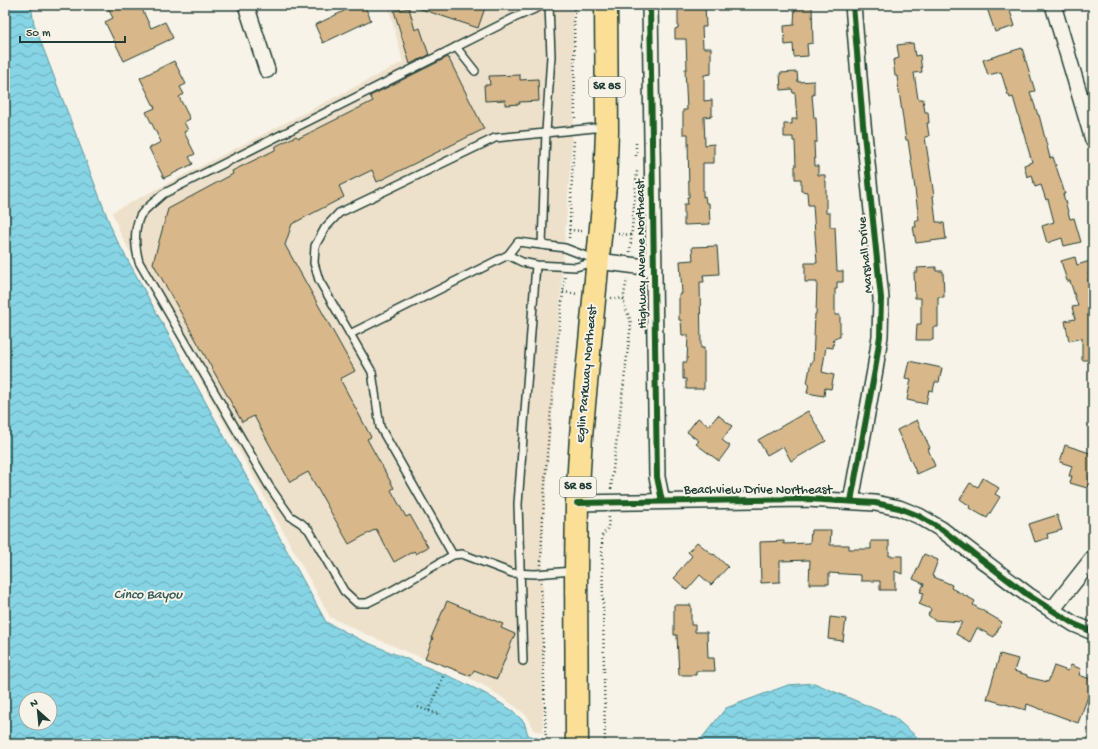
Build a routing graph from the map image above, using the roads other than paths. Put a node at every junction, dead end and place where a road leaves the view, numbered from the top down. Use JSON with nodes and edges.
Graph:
{"nodes":[{"id":1,"x":246,"y":5,"type":"edge"},
{"id":2,"x":544,"y":5,"type":"edge"},
{"id":3,"x":549,"y":5,"type":"edge"},
{"id":4,"x":606,"y":5,"type":"edge"},
{"id":5,"x":650,"y":5,"type":"edge"},
{"id":6,"x":853,"y":5,"type":"edge"},
{"id":7,"x":1053,"y":5,"type":"edge"},
{"id":8,"x":456,"y":47,"type":"junction"},
{"id":9,"x":268,"y":70,"type":"dead end"},
{"id":10,"x":475,"y":71,"type":"dead end"},
{"id":11,"x":607,"y":126,"type":"junction"},
{"id":12,"x":546,"y":132,"type":"junction"},
{"id":13,"x":1093,"y":140,"type":"edge"},
{"id":14,"x":542,"y":245,"type":"junction"},
{"id":15,"x":508,"y":255,"type":"junction"},
{"id":16,"x":598,"y":261,"type":"junction"},
{"id":17,"x":536,"y":265,"type":"junction"},
{"id":18,"x":653,"y":268,"type":"junction"},
{"id":19,"x":350,"y":334,"type":"junction"},
{"id":20,"x":662,"y":501,"type":"junction"},
{"id":21,"x":851,"y":501,"type":"junction"},
{"id":22,"x":577,"y":503,"type":"junction"},
{"id":23,"x":453,"y":555,"type":"junction"},
{"id":24,"x":1093,"y":558,"type":"edge"},
{"id":25,"x":576,"y":571,"type":"junction"},
{"id":26,"x":520,"y":574,"type":"junction"},
{"id":27,"x":1052,"y":610,"type":"junction"},
{"id":28,"x":1093,"y":632,"type":"edge"},
{"id":29,"x":523,"y":661,"type":"dead end"},
{"id":30,"x":577,"y":744,"type":"edge"}],
"edges":[{"from":1,"to":9,"type":"street"},
{"from":2,"to":8,"type":"lane"},
{"from":3,"to":12,"type":"lane"},
{"from":4,"to":11,"type":"highway","name":"Eglin Parkway Northeast","number":"SR 85"},
{"from":5,"to":18,"type":"street","name":"Highway Avenue Northeast"},
{"from":6,"to":21,"type":"street","name":"Marshall Drive"},
{"from":7,"to":13,"type":"street"},
{"from":8,"to":10,"type":"lane"},
{"from":8,"to":23,"type":"lane"},
{"from":11,"to":12,"type":"lane"},
{"from":11,"to":16,"type":"highway","name":"Eglin Parkway Northeast","number":"SR 85"},
{"from":12,"to":14,"type":"lane"},
{"from":12,"to":19,"type":"lane"},
{"from":14,"to":15,"type":"lane"},
{"from":14,"to":16,"type":"lane"},
{"from":15,"to":17,"type":"lane"},
{"from":15,"to":19,"type":"lane"},
{"from":16,"to":17,"type":"lane"},
{"from":16,"to":18,"type":"street"},
{"from":16,"to":22,"type":"highway","name":"Eglin Parkway Northeast","number":"SR 85"},
{"from":17,"to":26,"type":"lane"},
{"from":18,"to":20,"type":"street","name":"Highway Avenue Northeast"},
{"from":19,"to":23,"type":"lane"},
{"from":20,"to":21,"type":"street","name":"Beachview Drive Northeast"},
{"from":20,"to":22,"type":"street","name":"Beachview Drive Northeast"},
{"from":21,"to":27,"type":"street","name":"Beachview Drive Northeast"},
{"from":22,"to":25,"type":"highway","name":"Eglin Parkway Northeast","number":"SR 85"},
{"from":23,"to":26,"type":"lane"},
{"from":24,"to":27,"type":"street"},
{"from":25,"to":26,"type":"lane"},
{"from":25,"to":30,"type":"highway","name":"Eglin Parkway Northeast","number":"SR 85"},
{"from":26,"to":29,"type":"lane"},
{"from":27,"to":28,"type":"street","name":"Beachview Drive Northeast"}]}
